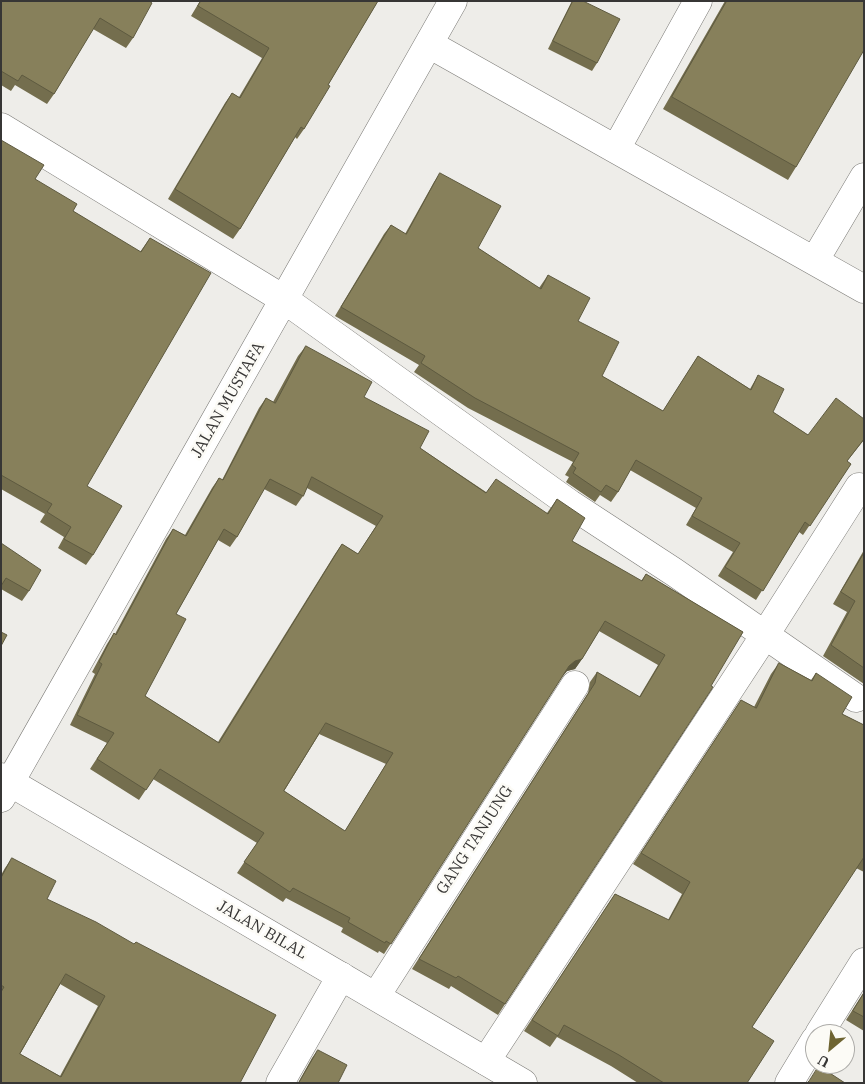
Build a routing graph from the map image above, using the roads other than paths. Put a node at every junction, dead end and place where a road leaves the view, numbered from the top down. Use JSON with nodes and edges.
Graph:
{"nodes":[{"id":1,"x":453,"y":1,"type":"edge"},
{"id":2,"x":698,"y":1,"type":"edge"},
{"id":3,"x":429,"y":44,"type":"junction"},
{"id":4,"x":1,"y":127,"type":"edge"},
{"id":5,"x":616,"y":149,"type":"junction"},
{"id":6,"x":864,"y":177,"type":"edge"},
{"id":7,"x":815,"y":260,"type":"junction"},
{"id":8,"x":864,"y":289,"type":"edge"},
{"id":9,"x":285,"y":300,"type":"junction"},
{"id":10,"x":858,"y":487,"type":"dead end"},
{"id":11,"x":765,"y":636,"type":"junction"},
{"id":12,"x":575,"y":685,"type":"dead end"},
{"id":13,"x":856,"y":698,"type":"dead end"},
{"id":14,"x":4,"y":786,"type":"edge"},
{"id":15,"x":864,"y":962,"type":"edge"},
{"id":16,"x":341,"y":976,"type":"junction"},
{"id":17,"x":376,"y":996,"type":"junction"},
{"id":18,"x":825,"y":1024,"type":"edge"},
{"id":19,"x":805,"y":1057,"type":"edge"},
{"id":20,"x":486,"y":1061,"type":"junction"},
{"id":21,"x":280,"y":1083,"type":"edge"},
{"id":22,"x":523,"y":1083,"type":"edge"},
{"id":23,"x":789,"y":1083,"type":"edge"}],
"edges":[{"from":1,"to":3,"type":"street","name":"JALAN MUSTAFA"},
{"from":2,"to":5,"type":"street"},
{"from":3,"to":5,"type":"street"},
{"from":3,"to":9,"type":"street","name":"JALAN MUSTAFA"},
{"from":4,"to":9,"type":"street"},
{"from":5,"to":7,"type":"street"},
{"from":6,"to":7,"type":"street"},
{"from":7,"to":8,"type":"street"},
{"from":9,"to":11,"type":"street"},
{"from":9,"to":14,"type":"street","name":"JALAN MUSTAFA"},
{"from":10,"to":11,"type":"street"},
{"from":11,"to":13,"type":"street"},
{"from":11,"to":20,"type":"street"},
{"from":12,"to":17,"type":"street","name":"GANG TANJUNG"},
{"from":14,"to":16,"type":"street","name":"JALAN BILAL"},
{"from":15,"to":18,"type":"street"},
{"from":16,"to":17,"type":"street","name":"JALAN BILAL"},
{"from":16,"to":21,"type":"street"},
{"from":17,"to":20,"type":"street","name":"JALAN BILAL"},
{"from":19,"to":23,"type":"street"},
{"from":20,"to":22,"type":"street","name":"JALAN BILAL"}]}
